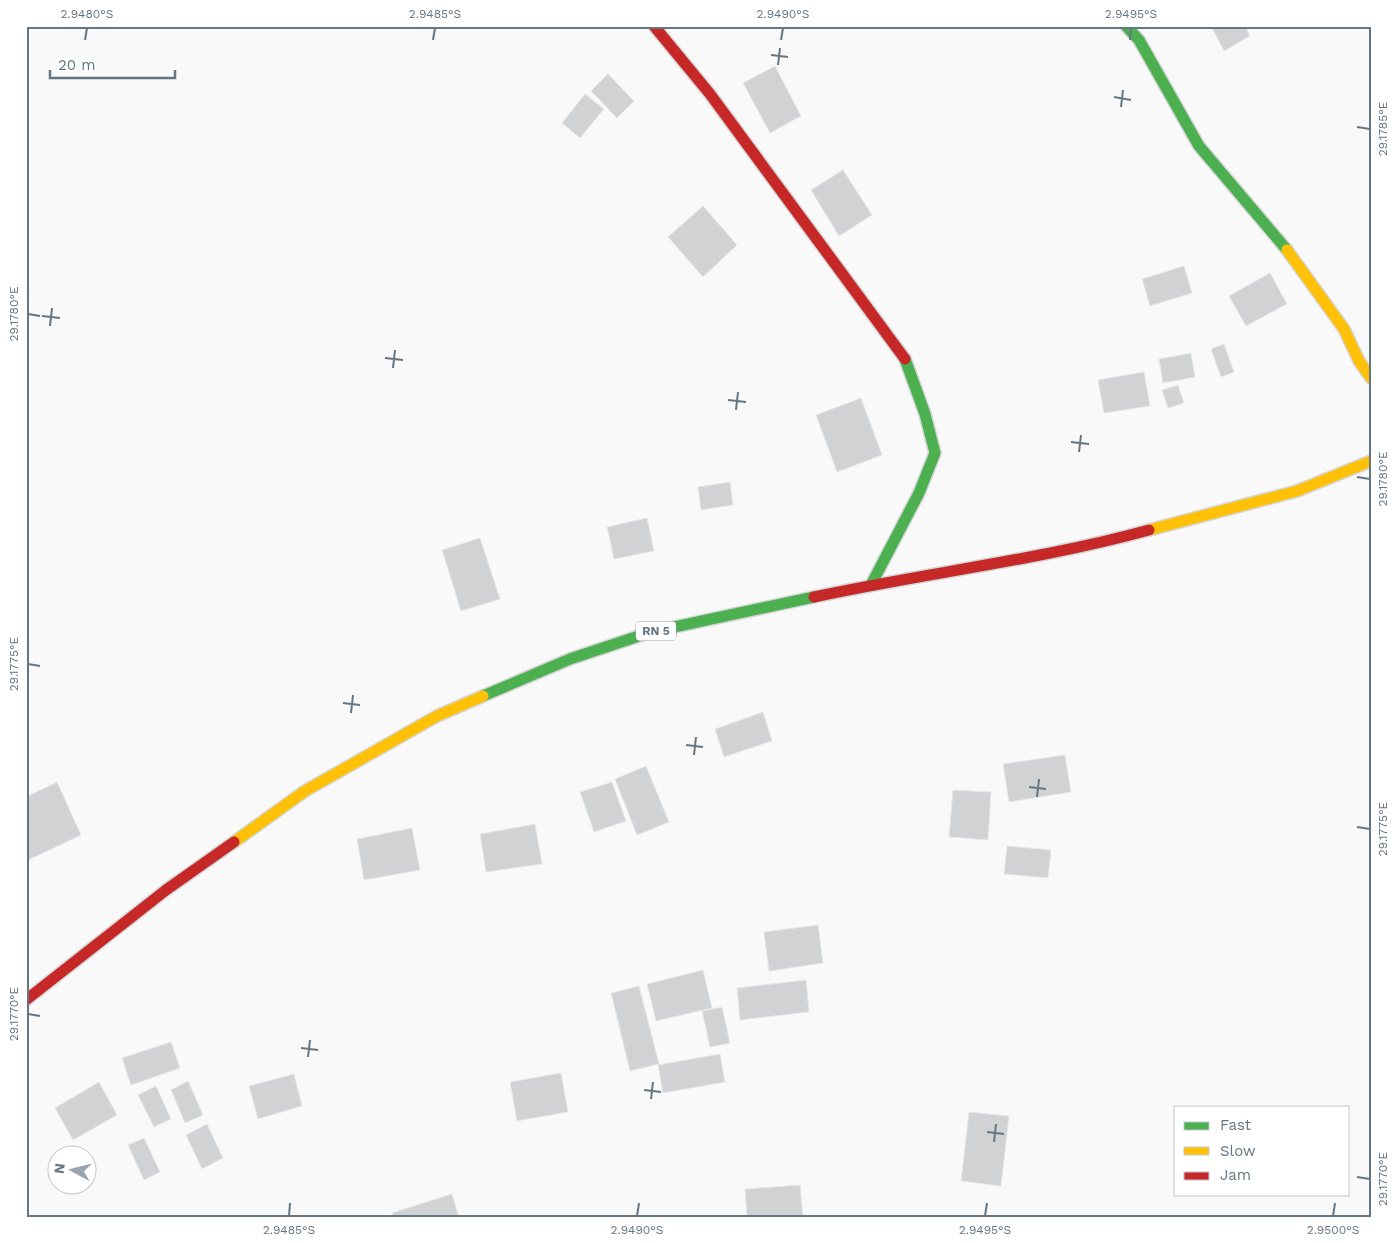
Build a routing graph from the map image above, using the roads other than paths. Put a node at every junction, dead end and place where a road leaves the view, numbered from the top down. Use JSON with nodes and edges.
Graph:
{"nodes":[{"id":1,"x":654,"y":26,"type":"edge"},
{"id":2,"x":1126,"y":26,"type":"edge"},
{"id":3,"x":1371,"y":378,"type":"edge"},
{"id":4,"x":1371,"y":461,"type":"edge"},
{"id":5,"x":871,"y":585,"type":"junction"},
{"id":6,"x":26,"y":1000,"type":"edge"}],
"edges":[{"from":1,"to":5,"type":"main road"},
{"from":2,"to":3,"type":"main road"},
{"from":4,"to":5,"type":"main road","number":"RN 5"},
{"from":5,"to":6,"type":"main road","number":"RN 5"}]}
